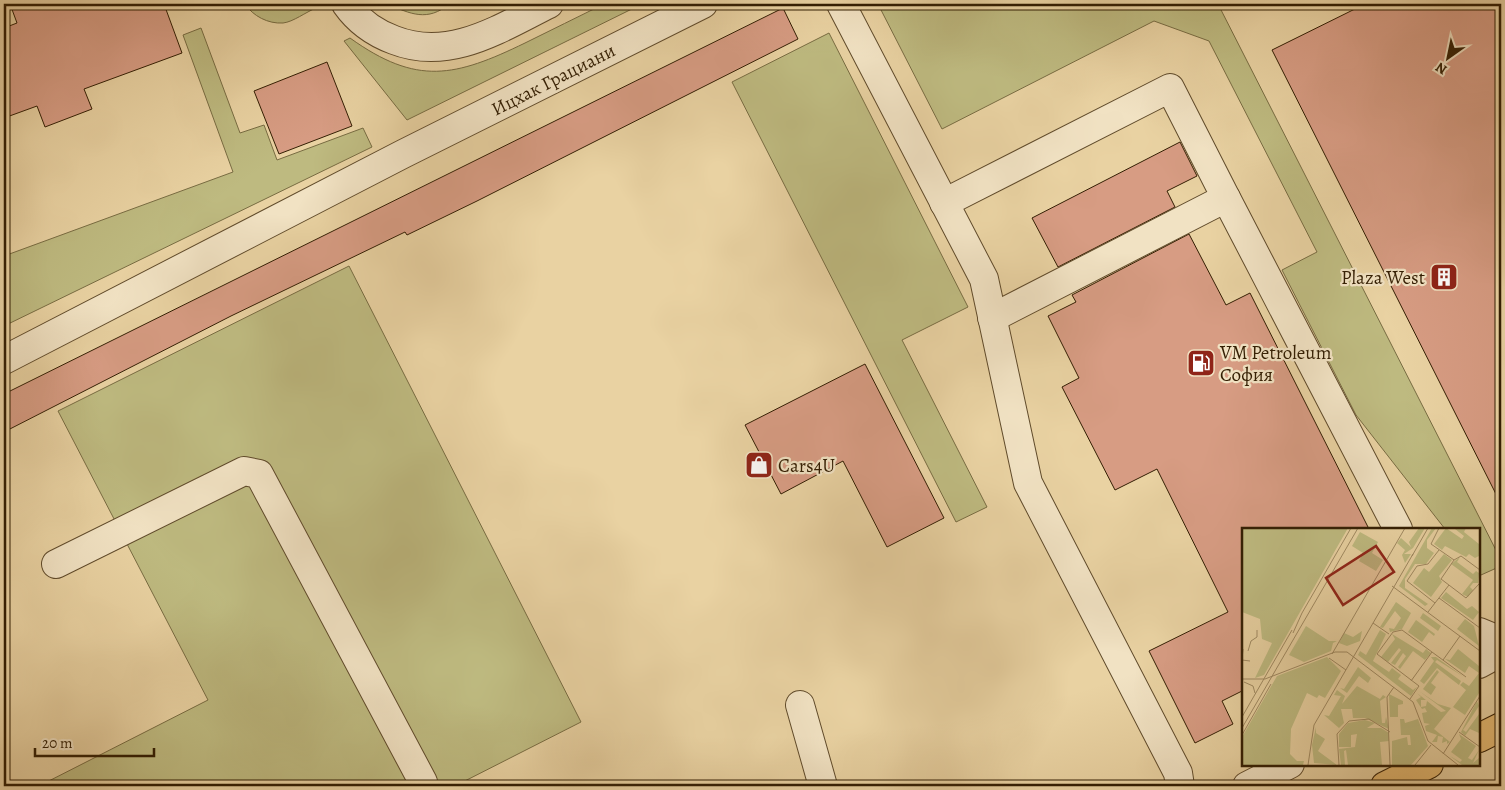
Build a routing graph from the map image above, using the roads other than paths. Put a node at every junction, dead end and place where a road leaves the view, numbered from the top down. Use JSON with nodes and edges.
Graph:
{"nodes":[{"id":1,"x":346,"y":4,"type":"edge"},
{"id":2,"x":549,"y":4,"type":"edge"},
{"id":3,"x":703,"y":4,"type":"edge"},
{"id":4,"x":841,"y":4,"type":"edge"},
{"id":5,"x":1226,"y":198,"type":"junction"},
{"id":6,"x":944,"y":203,"type":"junction"},
{"id":7,"x":992,"y":318,"type":"junction"},
{"id":8,"x":4,"y":360,"type":"edge"},
{"id":9,"x":1397,"y":528,"type":"edge"},
{"id":10,"x":56,"y":564,"type":"dead end"},
{"id":11,"x":1480,"y":632,"type":"edge"},
{"id":12,"x":1501,"y":641,"type":"edge"},
{"id":13,"x":1501,"y":652,"type":"edge"},
{"id":14,"x":1480,"y":663,"type":"edge"},
{"id":15,"x":800,"y":705,"type":"dead end"},
{"id":16,"x":1501,"y":727,"type":"edge"},
{"id":17,"x":1480,"y":738,"type":"edge"},
{"id":18,"x":1288,"y":765,"type":"edge"},
{"id":19,"x":1427,"y":765,"type":"edge"},
{"id":20,"x":423,"y":782,"type":"dead end"},
{"id":21,"x":824,"y":786,"type":"edge"},
{"id":22,"x":1180,"y":786,"type":"edge"},
{"id":23,"x":1247,"y":786,"type":"edge"},
{"id":24,"x":1385,"y":786,"type":"edge"}],
"edges":[{"from":1,"to":2,"type":"street"},
{"from":3,"to":8,"type":"street","name":"Ицхак Грациани"},
{"from":4,"to":6,"type":"street"},
{"from":5,"to":6,"type":"street"},
{"from":5,"to":7,"type":"street"},
{"from":5,"to":9,"type":"street"},
{"from":6,"to":7,"type":"street"},
{"from":7,"to":22,"type":"street"},
{"from":10,"to":20,"type":"street"},
{"from":11,"to":12,"type":"street"},
{"from":13,"to":14,"type":"street"},
{"from":15,"to":21,"type":"street"},
{"from":16,"to":17,"type":"highway"},
{"from":18,"to":23,"type":"street"},
{"from":19,"to":24,"type":"highway"}]}
